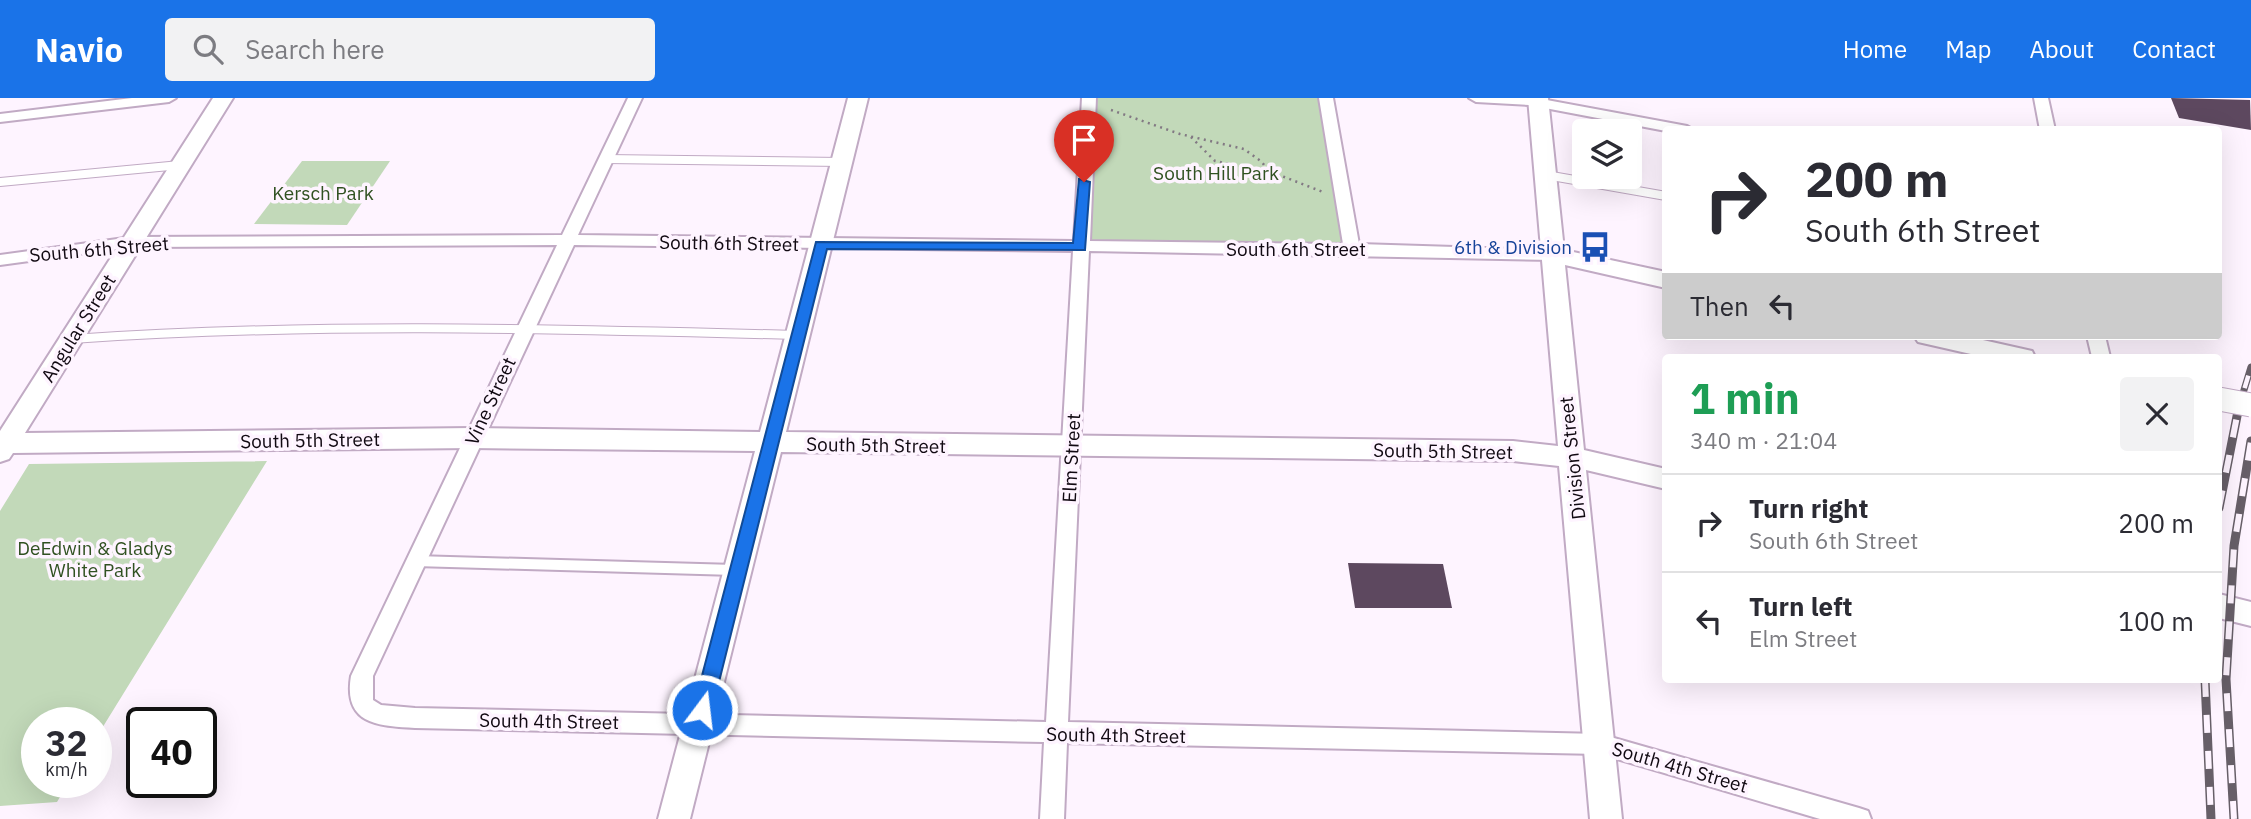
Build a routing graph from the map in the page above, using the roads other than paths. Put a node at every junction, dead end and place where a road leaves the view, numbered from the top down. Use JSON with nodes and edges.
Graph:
{"nodes":[{"id":1,"x":169,"y":98,"type":"edge"},
{"id":2,"x":223,"y":98,"type":"edge"},
{"id":3,"x":635,"y":98,"type":"edge"},
{"id":4,"x":858,"y":98,"type":"edge"},
{"id":5,"x":1089,"y":98,"type":"edge"},
{"id":6,"x":1326,"y":98,"type":"edge"},
{"id":7,"x":1476,"y":98,"type":"edge"},
{"id":8,"x":2041,"y":98,"type":"edge"},
{"id":9,"x":1538,"y":100,"type":"edge"},
{"id":10,"x":0,"y":118,"type":"edge"},
{"id":11,"x":1667,"y":126,"type":"edge"},
{"id":12,"x":2047,"y":126,"type":"edge"},
{"id":13,"x":606,"y":159,"type":"junction"},
{"id":14,"x":842,"y":162,"type":"junction"},
{"id":15,"x":181,"y":165,"type":"junction"},
{"id":16,"x":1545,"y":174,"type":"junction"},
{"id":17,"x":0,"y":182,"type":"edge"},
{"id":18,"x":1662,"y":195,"type":"edge"},
{"id":19,"x":567,"y":240,"type":"junction"},
{"id":20,"x":132,"y":242,"type":"junction"},
{"id":21,"x":821,"y":245,"type":"junction"},
{"id":22,"x":1080,"y":247,"type":"junction"},
{"id":23,"x":1352,"y":249,"type":"junction"},
{"id":24,"x":1553,"y":255,"type":"junction"},
{"id":25,"x":0,"y":260,"type":"edge"},
{"id":26,"x":1662,"y":279,"type":"edge"},
{"id":27,"x":524,"y":329,"type":"junction"},
{"id":28,"x":799,"y":335,"type":"junction"},
{"id":29,"x":71,"y":340,"type":"junction"},
{"id":30,"x":1944,"y":340,"type":"edge"},
{"id":31,"x":2009,"y":354,"type":"edge"},
{"id":32,"x":2222,"y":400,"type":"edge"},
{"id":33,"x":2251,"y":405,"type":"edge"},
{"id":34,"x":472,"y":438,"type":"junction"},
{"id":35,"x":772,"y":444,"type":"junction"},
{"id":36,"x":2,"y":446,"type":"edge"},
{"id":37,"x":1072,"y":448,"type":"junction"},
{"id":38,"x":1572,"y":457,"type":"junction"},
{"id":39,"x":1662,"y":478,"type":"edge"},
{"id":40,"x":415,"y":561,"type":"junction"},
{"id":41,"x":739,"y":570,"type":"junction"},
{"id":42,"x":2230,"y":613,"type":"edge"},
{"id":43,"x":2251,"y":631,"type":"edge"},
{"id":44,"x":364,"y":708,"type":"joint"},
{"id":45,"x":699,"y":724,"type":"junction"},
{"id":46,"x":1056,"y":734,"type":"junction"},
{"id":47,"x":1600,"y":744,"type":"junction"},
{"id":48,"x":674,"y":819,"type":"edge"},
{"id":49,"x":1052,"y":819,"type":"edge"},
{"id":50,"x":1606,"y":819,"type":"edge"},
{"id":51,"x":1859,"y":819,"type":"edge"}],
"edges":[{"from":1,"to":10,"type":"street"},
{"from":2,"to":15,"type":"street","name":"Angular Street"},
{"from":3,"to":13,"type":"street","name":"Vine Street"},
{"from":4,"to":14,"type":"street"},
{"from":5,"to":22,"type":"street","name":"Elm Street"},
{"from":6,"to":23,"type":"street"},
{"from":7,"to":9,"type":"street"},
{"from":8,"to":12,"type":"street"},
{"from":9,"to":11,"type":"street"},
{"from":9,"to":16,"type":"street","name":"Division Street"},
{"from":13,"to":14,"type":"lane"},
{"from":13,"to":19,"type":"street","name":"Vine Street"},
{"from":14,"to":21,"type":"street"},
{"from":15,"to":17,"type":"lane"},
{"from":15,"to":20,"type":"street","name":"Angular Street"},
{"from":16,"to":18,"type":"lane"},
{"from":16,"to":24,"type":"street","name":"Division Street"},
{"from":19,"to":20,"type":"street","name":"South 6th Street"},
{"from":19,"to":21,"type":"street","name":"South 6th Street"},
{"from":19,"to":27,"type":"street","name":"Vine Street"},
{"from":20,"to":25,"type":"street","name":"South 6th Street"},
{"from":20,"to":29,"type":"street","name":"Angular Street"},
{"from":21,"to":22,"type":"street","name":"South 6th Street"},
{"from":21,"to":28,"type":"street"},
{"from":22,"to":23,"type":"street","name":"South 6th Street"},
{"from":22,"to":37,"type":"street","name":"Elm Street"},
{"from":23,"to":24,"type":"street","name":"South 6th Street"},
{"from":24,"to":26,"type":"street","name":"South 6th Street"},
{"from":24,"to":38,"type":"street","name":"Division Street"},
{"from":27,"to":28,"type":"lane"},
{"from":27,"to":29,"type":"lane"},
{"from":27,"to":34,"type":"street","name":"Vine Street"},
{"from":28,"to":35,"type":"street"},
{"from":29,"to":36,"type":"street","name":"Angular Street"},
{"from":30,"to":31,"type":"street"},
{"from":32,"to":33,"type":"street","bridge":true},
{"from":34,"to":35,"type":"street","name":"South 5th Street"},
{"from":34,"to":36,"type":"street","name":"South 5th Street"},
{"from":34,"to":40,"type":"street","name":"Vine Street"},
{"from":35,"to":37,"type":"street","name":"South 5th Street"},
{"from":35,"to":41,"type":"street"},
{"from":37,"to":38,"type":"street","name":"South 5th Street"},
{"from":37,"to":46,"type":"street","name":"Elm Street"},
{"from":38,"to":39,"type":"street","name":"South 5th Street"},
{"from":38,"to":47,"type":"street","name":"Division Street"},
{"from":40,"to":41,"type":"lane"},
{"from":40,"to":44,"type":"street","name":"Vine Street"},
{"from":41,"to":45,"type":"street"},
{"from":42,"to":43,"type":"street"},
{"from":44,"to":45,"type":"street","name":"South 4th Street"},
{"from":45,"to":46,"type":"street","name":"South 4th Street"},
{"from":45,"to":48,"type":"street"},
{"from":46,"to":47,"type":"street","name":"South 4th Street"},
{"from":46,"to":49,"type":"street","name":"Elm Street"},
{"from":47,"to":50,"type":"street","name":"Division Street"},
{"from":47,"to":51,"type":"street","name":"South 4th Street"}]}
